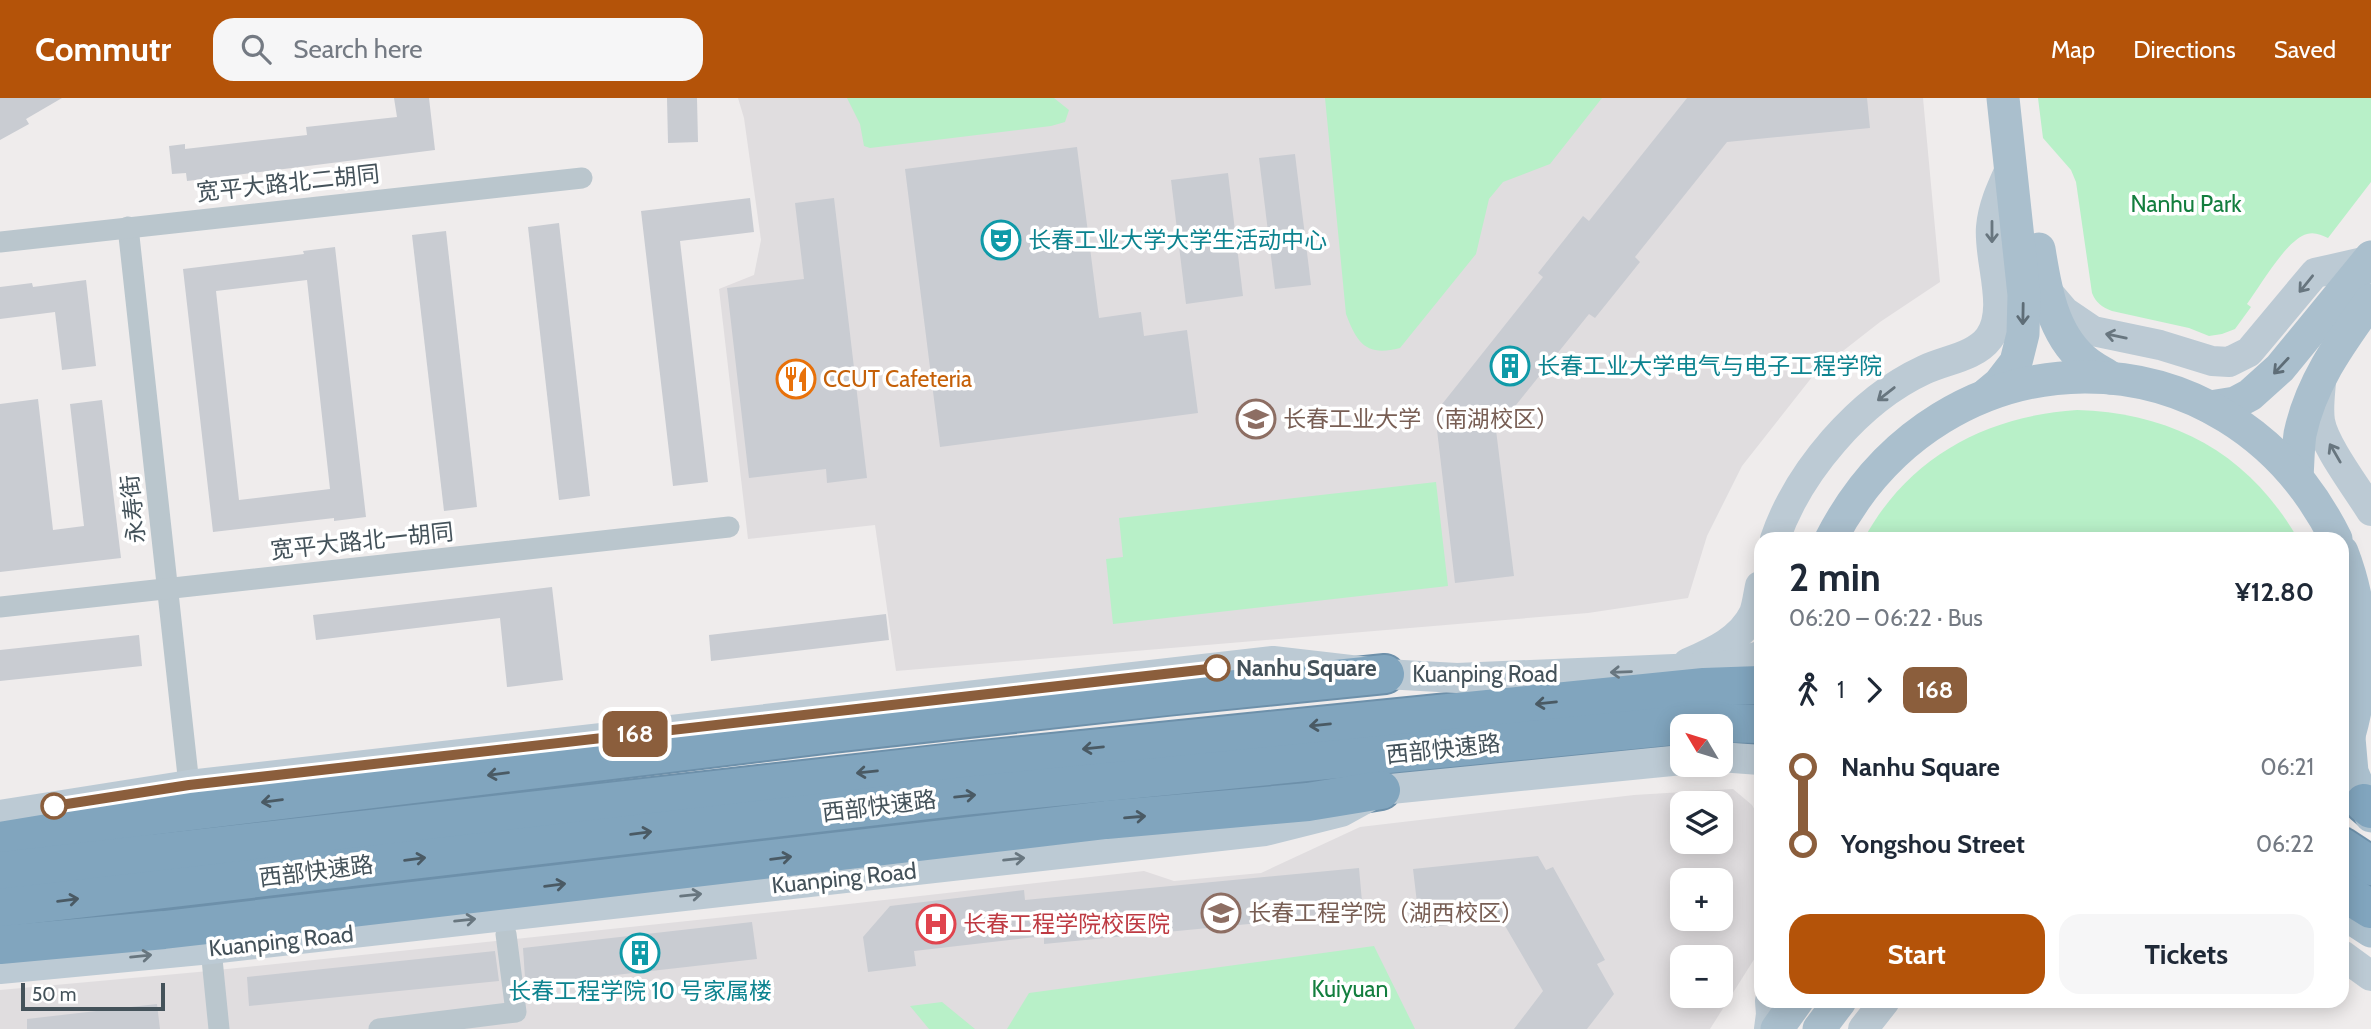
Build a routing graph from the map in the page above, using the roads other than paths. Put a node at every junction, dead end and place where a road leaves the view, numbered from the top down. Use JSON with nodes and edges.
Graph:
{"nodes":[{"id":1,"x":2003,"y":98,"type":"edge"},
{"id":2,"x":2023,"y":98,"type":"edge"},
{"id":3,"x":2011,"y":167,"type":"junction"},
{"id":4,"x":582,"y":178,"type":"dead end"},
{"id":5,"x":128,"y":227,"type":"junction"},
{"id":6,"x":0,"y":242,"type":"edge"},
{"id":7,"x":2370,"y":259,"type":"edge"},
{"id":8,"x":2045,"y":287,"type":"junction"},
{"id":9,"x":2371,"y":300,"type":"edge"},
{"id":10,"x":2323,"y":372,"type":"junction"},
{"id":11,"x":2111,"y":379,"type":"junction"},
{"id":12,"x":1985,"y":396,"type":"junction"},
{"id":13,"x":2210,"y":407,"type":"junction"},
{"id":14,"x":2297,"y":477,"type":"junction"},
{"id":15,"x":2371,"y":511,"type":"edge"},
{"id":16,"x":729,"y":527,"type":"dead end"},
{"id":17,"x":1778,"y":532,"type":"edge"},
{"id":18,"x":1835,"y":532,"type":"edge"},
{"id":19,"x":2332,"y":532,"type":"edge"},
{"id":20,"x":2349,"y":576,"type":"edge"},
{"id":21,"x":168,"y":588,"type":"junction"},
{"id":22,"x":0,"y":607,"type":"edge"},
{"id":23,"x":1754,"y":612,"type":"edge"},
{"id":24,"x":1754,"y":658,"type":"edge"},
{"id":25,"x":1672,"y":670,"type":"junction"},
{"id":26,"x":1385,"y":674,"type":"junction"},
{"id":27,"x":1754,"y":685,"type":"edge"},
{"id":28,"x":1754,"y":724,"type":"edge"},
{"id":29,"x":2349,"y":734,"type":"edge"},
{"id":30,"x":1733,"y":758,"type":"edge"},
{"id":31,"x":1754,"y":760,"type":"edge"},
{"id":32,"x":1670,"y":761,"type":"edge"},
{"id":33,"x":2349,"y":764,"type":"edge"},
{"id":34,"x":189,"y":785,"type":"junction"},
{"id":35,"x":1381,"y":790,"type":"junction"},
{"id":36,"x":2369,"y":809,"type":"edge"},
{"id":37,"x":0,"y":815,"type":"edge"},
{"id":38,"x":0,"y":841,"type":"edge"},
{"id":39,"x":2349,"y":852,"type":"edge"},
{"id":40,"x":2371,"y":866,"type":"edge"},
{"id":41,"x":0,"y":871,"type":"edge"},
{"id":42,"x":2349,"y":895,"type":"edge"},
{"id":43,"x":0,"y":908,"type":"edge"},
{"id":44,"x":2371,"y":909,"type":"edge"},
{"id":45,"x":2349,"y":917,"type":"edge"},
{"id":46,"x":2371,"y":931,"type":"edge"},
{"id":47,"x":506,"y":934,"type":"dead end"},
{"id":48,"x":0,"y":945,"type":"edge"},
{"id":49,"x":211,"y":949,"type":"junction"},
{"id":50,"x":2349,"y":960,"type":"edge"},
{"id":51,"x":0,"y":970,"type":"edge"},
{"id":52,"x":2371,"y":976,"type":"edge"},
{"id":53,"x":1770,"y":1008,"type":"edge"},
{"id":54,"x":1792,"y":1008,"type":"edge"},
{"id":55,"x":1835,"y":1008,"type":"edge"},
{"id":56,"x":1880,"y":1008,"type":"edge"},
{"id":57,"x":219,"y":1029,"type":"edge"},
{"id":58,"x":379,"y":1029,"type":"edge"},
{"id":59,"x":1769,"y":1029,"type":"edge"},
{"id":60,"x":1777,"y":1029,"type":"edge"},
{"id":61,"x":1819,"y":1029,"type":"edge"},
{"id":62,"x":1863,"y":1029,"type":"edge"}],
"edges":[{"from":1,"to":3,"type":"main road"},
{"from":2,"to":8,"type":"main road"},
{"from":3,"to":12,"type":"main road","one_way":true},
{"from":3,"to":17,"type":"main road","one_way":true},
{"from":4,"to":5,"type":"street","name":"宽平大路北二胡同"},
{"from":5,"to":6,"type":"street","name":"宽平大路北二胡同"},
{"from":5,"to":21,"type":"street","name":"永寿街"},
{"from":7,"to":8,"type":"main road","one_way":true},
{"from":7,"to":13,"type":"main road","one_way":true},
{"from":8,"to":11,"type":"main road"},
{"from":9,"to":10,"type":"main road"},
{"from":10,"to":14,"type":"main road"},
{"from":15,"to":10,"type":"main road","one_way":true},
{"from":11,"to":12,"type":"main road"},
{"from":11,"to":13,"type":"main road"},
{"from":12,"to":18,"type":"main road"},
{"from":13,"to":14,"type":"main road"},
{"from":14,"to":19,"type":"main road"},
{"from":16,"to":21,"type":"street","name":"宽平大路北一胡同"},
{"from":20,"to":29,"type":"main road"},
{"from":21,"to":22,"type":"street","name":"宽平大路北一胡同"},
{"from":21,"to":34,"type":"street","name":"永寿街"},
{"from":23,"to":25,"type":"main road"},
{"from":24,"to":25,"type":"main road","name":"Kuanping Road"},
{"from":25,"to":26,"type":"main road","name":"Kuanping Road","one_way":true},
{"from":26,"to":34,"type":"main road","name":"Kuanping Road"},
{"from":26,"to":38,"type":"highway","one_way":true},
{"from":27,"to":41,"type":"highway","name":"西部快速路","one_way":true},
{"from":43,"to":28,"type":"highway","name":"西部快速路","one_way":true},
{"from":30,"to":31,"type":"main road"},
{"from":32,"to":35,"type":"main road","name":"Kuanping Road"},
{"from":33,"to":36,"type":"main road"},
{"from":34,"to":37,"type":"main road","name":"Kuanping Road"},
{"from":48,"to":35,"type":"highway","one_way":true},
{"from":49,"to":35,"type":"main road","name":"Kuanping Road","one_way":true},
{"from":39,"to":40,"type":"highway"},
{"from":42,"to":44,"type":"highway"},
{"from":45,"to":46,"type":"main road"},
{"from":47,"to":58,"type":"street"},
{"from":51,"to":49,"type":"main road","name":"Kuanping Road","one_way":true},
{"from":49,"to":57,"type":"street"},
{"from":50,"to":52,"type":"main road"},
{"from":53,"to":59,"type":"main road"},
{"from":54,"to":60,"type":"main road"},
{"from":55,"to":61,"type":"main road"},
{"from":56,"to":62,"type":"main road"}]}
